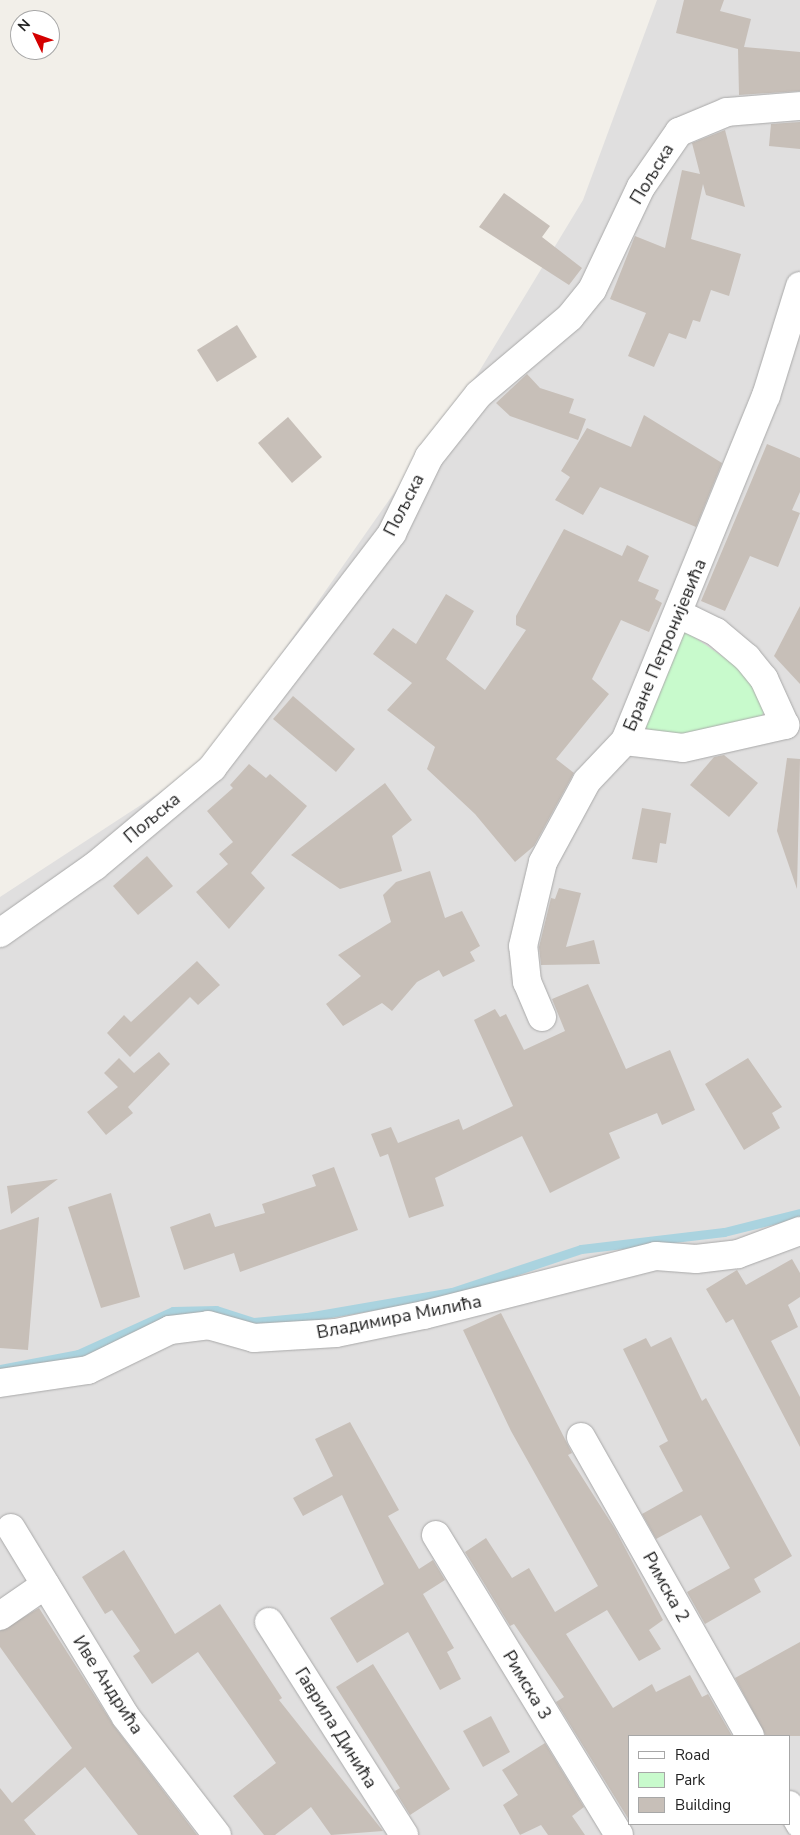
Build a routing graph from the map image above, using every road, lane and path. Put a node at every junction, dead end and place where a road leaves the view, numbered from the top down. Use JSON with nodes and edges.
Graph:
{"nodes":[{"id":1,"x":800,"y":106,"type":"edge"},
{"id":2,"x":800,"y":286,"type":"edge"},
{"id":3,"x":679,"y":614,"type":"junction"},
{"id":4,"x":625,"y":741,"type":"junction"},
{"id":5,"x":0,"y":933,"type":"edge"},
{"id":6,"x":542,"y":1017,"type":"dead end"},
{"id":7,"x":800,"y":1231,"type":"edge"},
{"id":8,"x":0,"y":1383,"type":"edge"},
{"id":9,"x":581,"y":1437,"type":"dead end"},
{"id":10,"x":11,"y":1528,"type":"dead end"},
{"id":11,"x":436,"y":1535,"type":"dead end"},
{"id":12,"x":45,"y":1585,"type":"junction"},
{"id":13,"x":0,"y":1616,"type":"edge"},
{"id":14,"x":268,"y":1622,"type":"dead end"},
{"id":15,"x":749,"y":1735,"type":"edge"},
{"id":16,"x":790,"y":1806,"type":"edge"},
{"id":17,"x":800,"y":1824,"type":"edge"},
{"id":18,"x":217,"y":1835,"type":"edge"},
{"id":19,"x":404,"y":1835,"type":"edge"},
{"id":20,"x":619,"y":1835,"type":"edge"}],
"edges":[{"from":1,"to":5,"type":"street","name":"Пољска"},
{"from":2,"to":3,"type":"street","name":"Бране Петронијевића"},
{"from":3,"to":4,"type":"street","name":"Бране Петронијевића"},
{"from":3,"to":4,"type":"street"},
{"from":4,"to":6,"type":"street","name":"Бране Петронијевића"},
{"from":7,"to":8,"type":"street","name":"Владимира Милића"},
{"from":9,"to":15,"type":"street","name":"Римска 2"},
{"from":10,"to":12,"type":"street","name":"Иве Андрића"},
{"from":11,"to":20,"type":"street","name":"Римска 3"},
{"from":12,"to":13,"type":"street"},
{"from":12,"to":18,"type":"street","name":"Иве Андрића"},
{"from":14,"to":19,"type":"street","name":"Гаврила Динића"},
{"from":16,"to":17,"type":"street"}]}
